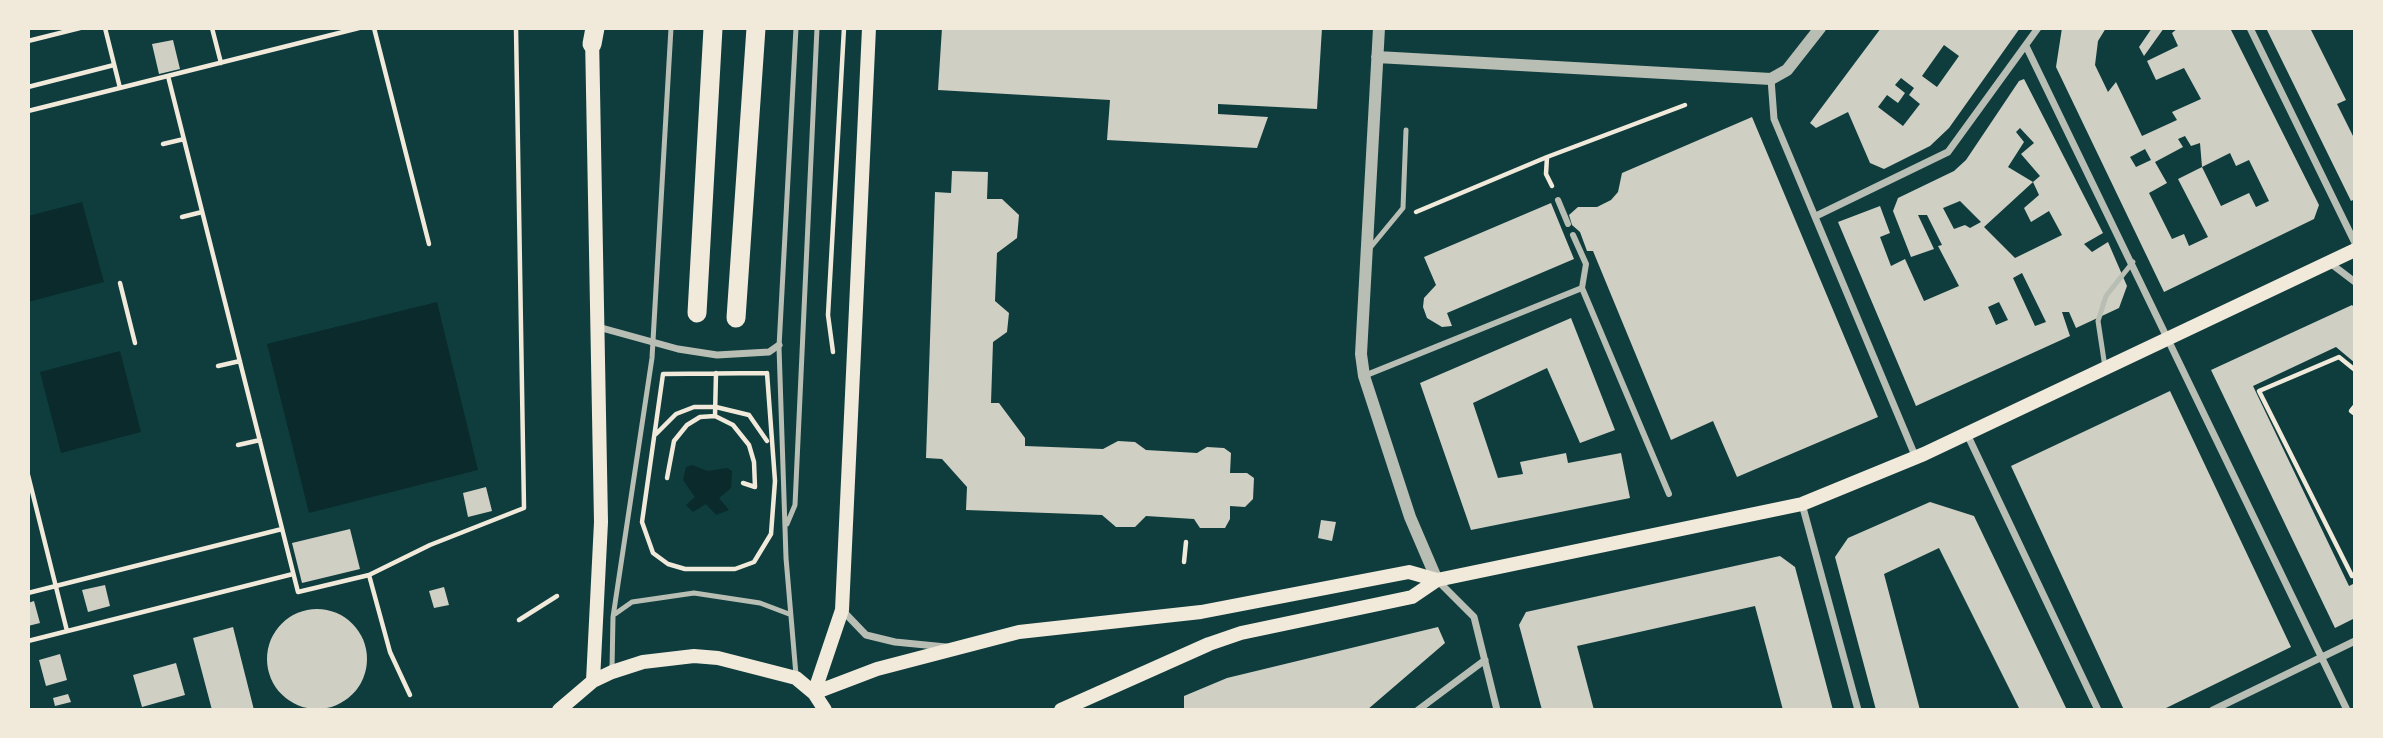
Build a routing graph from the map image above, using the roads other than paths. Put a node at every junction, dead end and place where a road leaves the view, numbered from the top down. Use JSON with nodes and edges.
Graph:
{"nodes":[{"id":1,"x":671,"y":28,"type":"edge"},
{"id":2,"x":713,"y":28,"type":"edge"},
{"id":3,"x":756,"y":28,"type":"edge"},
{"id":4,"x":796,"y":28,"type":"edge"},
{"id":5,"x":817,"y":28,"type":"edge"},
{"id":6,"x":869,"y":28,"type":"edge"},
{"id":7,"x":1379,"y":28,"type":"edge"},
{"id":8,"x":1819,"y":28,"type":"edge"},
{"id":9,"x":2038,"y":28,"type":"edge"},
{"id":10,"x":2250,"y":28,"type":"edge"},
{"id":11,"x":593,"y":33,"type":"edge"},
{"id":12,"x":2026,"y":47,"type":"junction"},
{"id":13,"x":1377,"y":57,"type":"junction"},
{"id":14,"x":1772,"y":79,"type":"junction"},
{"id":15,"x":1406,"y":130,"type":"dead end"},
{"id":16,"x":1558,"y":200,"type":"dead end"},
{"id":17,"x":1816,"y":216,"type":"junction"},
{"id":18,"x":1568,"y":224,"type":"dead end"},
{"id":19,"x":1573,"y":235,"type":"dead end"},
{"id":20,"x":2355,"y":243,"type":"edge"},
{"id":21,"x":2355,"y":250,"type":"edge"},
{"id":22,"x":1366,"y":253,"type":"junction"},
{"id":23,"x":2133,"y":262,"type":"junction"},
{"id":24,"x":2330,"y":263,"type":"junction"},
{"id":25,"x":2355,"y":282,"type":"edge"},
{"id":26,"x":1582,"y":288,"type":"junction"},
{"id":27,"x":697,"y":313,"type":"dead end"},
{"id":28,"x":736,"y":318,"type":"dead end"},
{"id":29,"x":598,"y":327,"type":"junction"},
{"id":30,"x":2168,"y":340,"type":"junction"},
{"id":31,"x":653,"y":343,"type":"junction"},
{"id":32,"x":779,"y":345,"type":"junction"},
{"id":33,"x":2105,"y":369,"type":"junction"},
{"id":34,"x":1364,"y":376,"type":"junction"},
{"id":35,"x":1967,"y":434,"type":"junction"},
{"id":36,"x":1916,"y":458,"type":"junction"},
{"id":37,"x":1669,"y":494,"type":"dead end"},
{"id":38,"x":1802,"y":504,"type":"junction"},
{"id":39,"x":786,"y":526,"type":"junction"},
{"id":40,"x":1437,"y":580,"type":"junction"},
{"id":41,"x":842,"y":610,"type":"junction"},
{"id":42,"x":789,"y":614,"type":"junction"},
{"id":43,"x":613,"y":617,"type":"junction"},
{"id":44,"x":2355,"y":641,"type":"edge"},
{"id":45,"x":953,"y":647,"type":"junction"},
{"id":46,"x":2322,"y":658,"type":"junction"},
{"id":47,"x":1485,"y":660,"type":"junction"},
{"id":48,"x":612,"y":672,"type":"junction"},
{"id":49,"x":796,"y":678,"type":"junction"},
{"id":50,"x":593,"y":681,"type":"junction"},
{"id":51,"x":814,"y":693,"type":"junction"},
{"id":52,"x":559,"y":710,"type":"edge"},
{"id":53,"x":825,"y":710,"type":"edge"},
{"id":54,"x":1061,"y":710,"type":"edge"},
{"id":55,"x":1419,"y":710,"type":"edge"},
{"id":56,"x":1497,"y":710,"type":"edge"},
{"id":57,"x":1858,"y":710,"type":"edge"},
{"id":58,"x":2098,"y":710,"type":"edge"},
{"id":59,"x":2213,"y":710,"type":"edge"},
{"id":60,"x":2347,"y":710,"type":"edge"}],
"edges":[{"from":1,"to":31,"type":"lane"},
{"from":2,"to":27,"type":"highway"},
{"from":3,"to":28,"type":"highway"},
{"from":4,"to":32,"type":"lane"},
{"from":5,"to":39,"type":"lane"},
{"from":6,"to":41,"type":"main road"},
{"from":7,"to":13,"type":"street"},
{"from":8,"to":14,"type":"street"},
{"from":9,"to":12,"type":"street"},
{"from":10,"to":20,"type":"street"},
{"from":11,"to":29,"type":"main road"},
{"from":12,"to":17,"type":"street"},
{"from":12,"to":23,"type":"street"},
{"from":13,"to":14,"type":"street"},
{"from":13,"to":22,"type":"street"},
{"from":14,"to":17,"type":"street"},
{"from":15,"to":22,"type":"lane"},
{"from":16,"to":18,"type":"street"},
{"from":17,"to":36,"type":"street"},
{"from":19,"to":26,"type":"street"},
{"from":21,"to":24,"type":"main road"},
{"from":22,"to":34,"type":"street"},
{"from":23,"to":30,"type":"street"},
{"from":23,"to":33,"type":"lane"},
{"from":24,"to":25,"type":"street"},
{"from":24,"to":30,"type":"main road"},
{"from":26,"to":34,"type":"street"},
{"from":26,"to":37,"type":"street"},
{"from":29,"to":31,"type":"street"},
{"from":29,"to":50,"type":"main road"},
{"from":30,"to":33,"type":"main road"},
{"from":30,"to":46,"type":"street"},
{"from":31,"to":32,"type":"street"},
{"from":31,"to":43,"type":"lane"},
{"from":32,"to":39,"type":"lane"},
{"from":33,"to":35,"type":"main road"},
{"from":34,"to":40,"type":"street"},
{"from":35,"to":36,"type":"main road"},
{"from":35,"to":58,"type":"street"},
{"from":36,"to":38,"type":"main road"},
{"from":38,"to":40,"type":"main road"},
{"from":38,"to":57,"type":"street"},
{"from":39,"to":42,"type":"lane"},
{"from":40,"to":45,"type":"main road"},
{"from":40,"to":47,"type":"street"},
{"from":40,"to":54,"type":"main road"},
{"from":41,"to":45,"type":"street"},
{"from":41,"to":51,"type":"main road"},
{"from":42,"to":43,"type":"lane"},
{"from":42,"to":49,"type":"lane"},
{"from":43,"to":48,"type":"lane"},
{"from":44,"to":46,"type":"street"},
{"from":45,"to":51,"type":"main road"},
{"from":46,"to":59,"type":"street"},
{"from":46,"to":60,"type":"street"},
{"from":47,"to":55,"type":"street"},
{"from":47,"to":56,"type":"street"},
{"from":48,"to":49,"type":"main road"},
{"from":48,"to":50,"type":"main road"},
{"from":49,"to":51,"type":"main road"},
{"from":50,"to":52,"type":"main road"},
{"from":51,"to":53,"type":"main road"}]}
